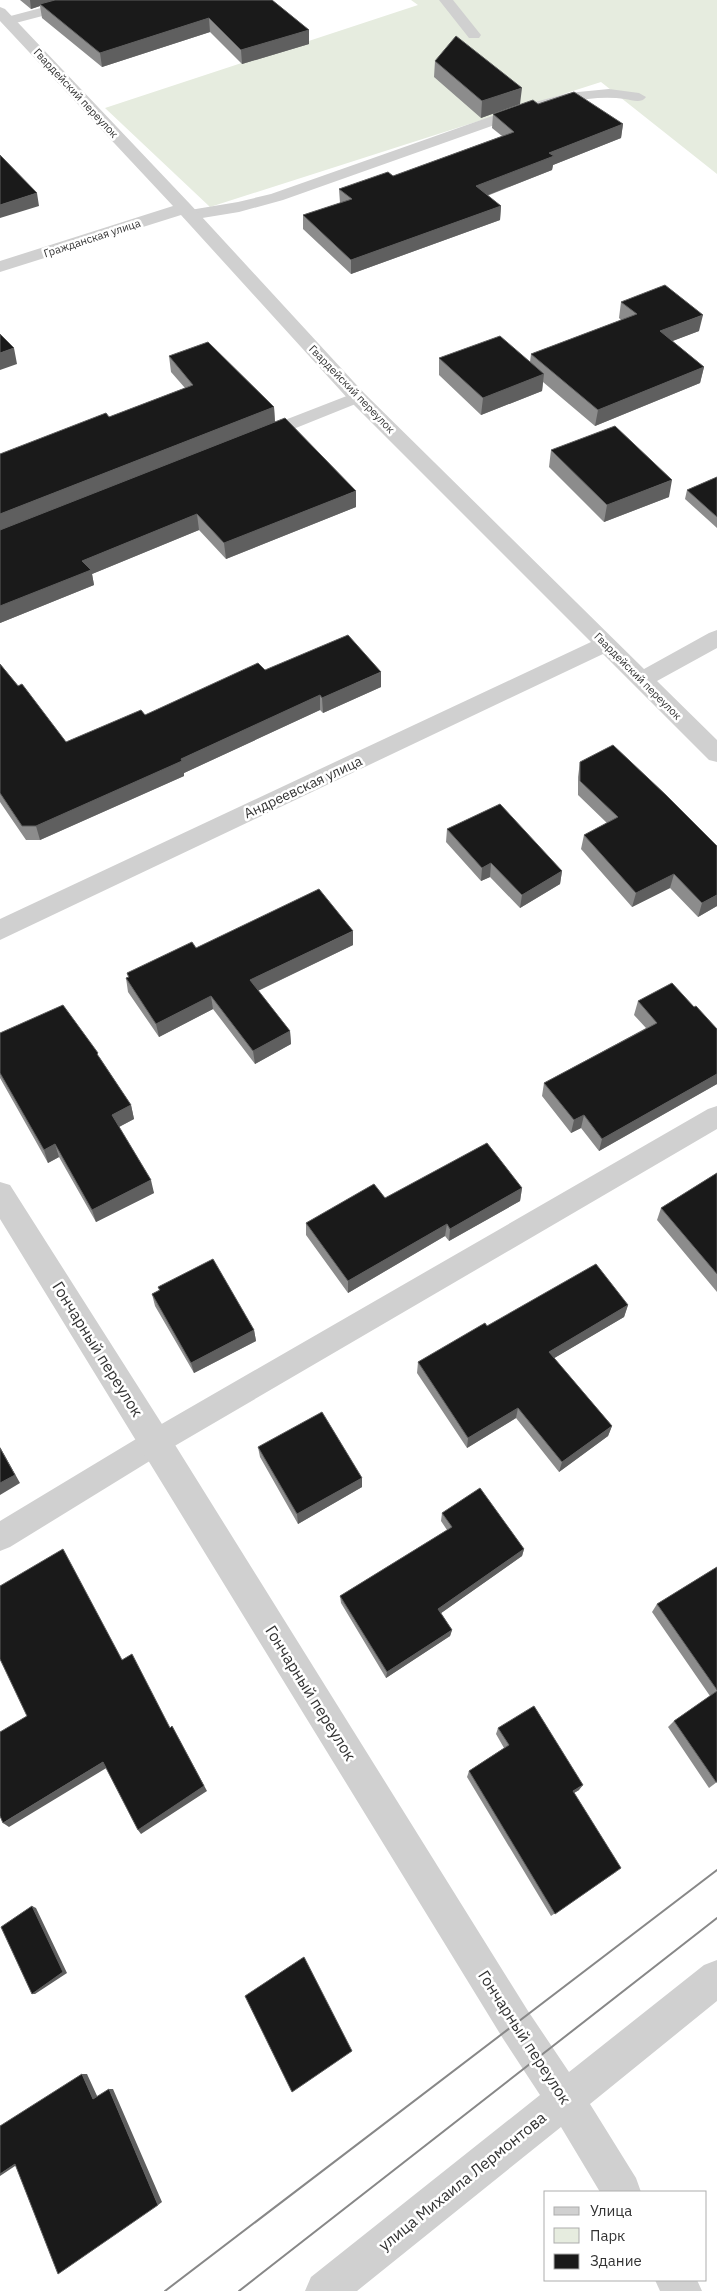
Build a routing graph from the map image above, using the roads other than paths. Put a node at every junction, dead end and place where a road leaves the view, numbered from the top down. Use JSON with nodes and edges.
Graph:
{"nodes":[{"id":1,"x":87,"y":0,"type":"edge"},
{"id":2,"x":446,"y":0,"type":"edge"},
{"id":3,"x":4,"y":17,"type":"edge"},
{"id":4,"x":474,"y":35,"type":"dead end"},
{"id":5,"x":639,"y":97,"type":"dead end"},
{"id":6,"x":187,"y":212,"type":"junction"},
{"id":7,"x":0,"y":267,"type":"edge"},
{"id":8,"x":358,"y":397,"type":"junction"},
{"id":9,"x":248,"y":441,"type":"edge"},
{"id":10,"x":717,"y":638,"type":"edge"},
{"id":11,"x":606,"y":644,"type":"junction"},
{"id":12,"x":642,"y":680,"type":"junction"},
{"id":13,"x":717,"y":754,"type":"edge"},
{"id":14,"x":0,"y":930,"type":"edge"},
{"id":15,"x":717,"y":1116,"type":"edge"},
{"id":16,"x":0,"y":1194,"type":"edge"},
{"id":17,"x":156,"y":1442,"type":"junction"},
{"id":18,"x":0,"y":1537,"type":"edge"},
{"id":19,"x":717,"y":1978,"type":"edge"},
{"id":20,"x":565,"y":2099,"type":"junction"},
{"id":21,"x":621,"y":2191,"type":"edge"},
{"id":22,"x":325,"y":2291,"type":"edge"}],
"edges":[{"from":1,"to":3,"type":"lane"},
{"from":2,"to":4,"type":"lane"},
{"from":3,"to":6,"type":"street","name":"Гвардейский переулок"},
{"from":5,"to":6,"type":"lane"},
{"from":6,"to":7,"type":"street","name":"Гражданская улица"},
{"from":6,"to":8,"type":"street","name":"Гвардейский переулок"},
{"from":8,"to":9,"type":"lane"},
{"from":8,"to":11,"type":"street","name":"Гвардейский переулок"},
{"from":10,"to":12,"type":"street"},
{"from":11,"to":12,"type":"street","name":"Гвардейский переулок"},
{"from":11,"to":14,"type":"street","name":"Андреевская улица"},
{"from":12,"to":13,"type":"street","name":"Гвардейский переулок"},
{"from":15,"to":17,"type":"lane"},
{"from":16,"to":17,"type":"street","name":"Гончарный переулок"},
{"from":17,"to":18,"type":"lane"},
{"from":17,"to":20,"type":"street","name":"Гончарный переулок"},
{"from":19,"to":20,"type":"street","name":"улица Михаила Лермонтова"},
{"from":20,"to":21,"type":"street","name":"Гончарный переулок"},
{"from":20,"to":22,"type":"street","name":"улица Михаила Лермонтова"}]}
